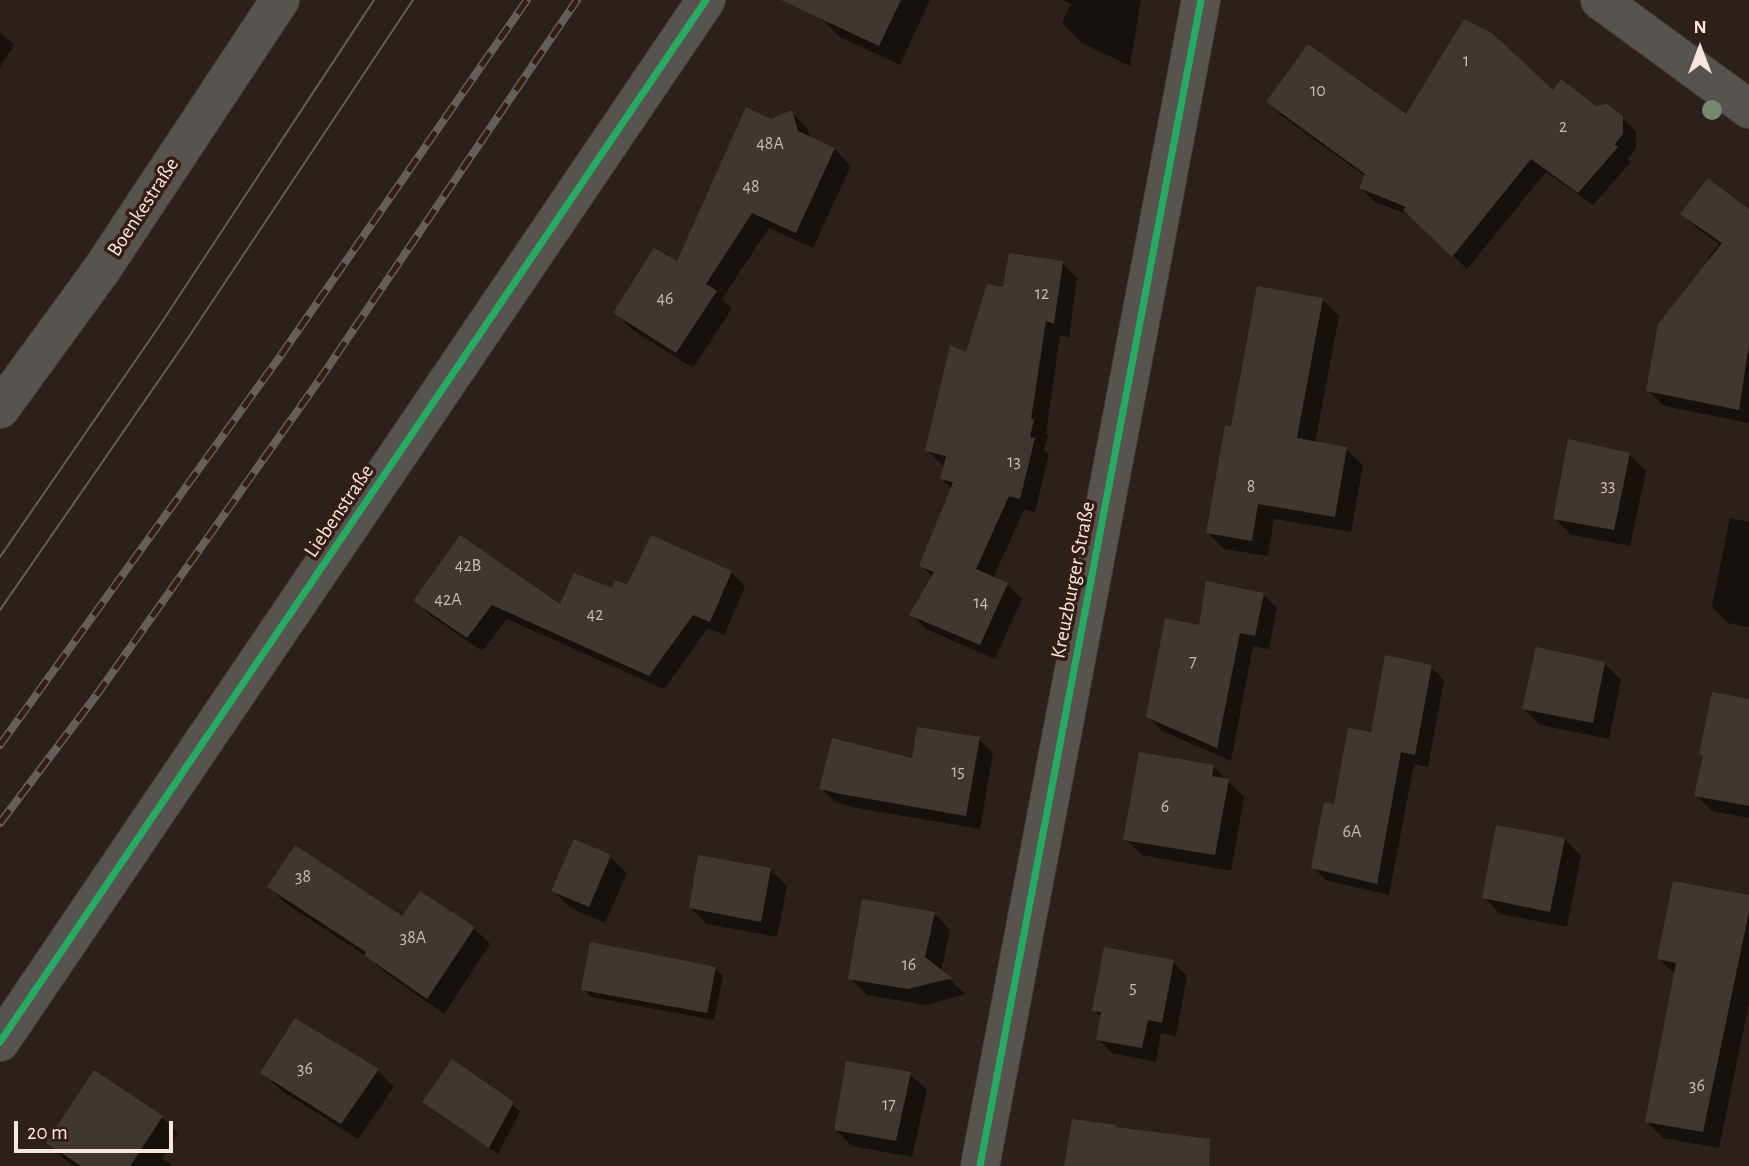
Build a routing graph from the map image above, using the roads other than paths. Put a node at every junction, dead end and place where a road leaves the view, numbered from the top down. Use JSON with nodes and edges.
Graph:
{"nodes":[{"id":1,"x":279,"y":0,"type":"edge"},
{"id":2,"x":706,"y":0,"type":"edge"},
{"id":3,"x":1201,"y":0,"type":"edge"},
{"id":4,"x":1600,"y":0,"type":"edge"},
{"id":5,"x":1749,"y":109,"type":"edge"},
{"id":6,"x":0,"y":409,"type":"edge"},
{"id":7,"x":0,"y":1042,"type":"edge"},
{"id":8,"x":980,"y":1166,"type":"edge"}],
"edges":[{"from":1,"to":6,"type":"street","name":"Boenkestraße"},
{"from":2,"to":7,"type":"street","name":"Liebenstraße"},
{"from":3,"to":8,"type":"street","name":"Kreuzburger Straße"},
{"from":4,"to":5,"type":"street"}]}
